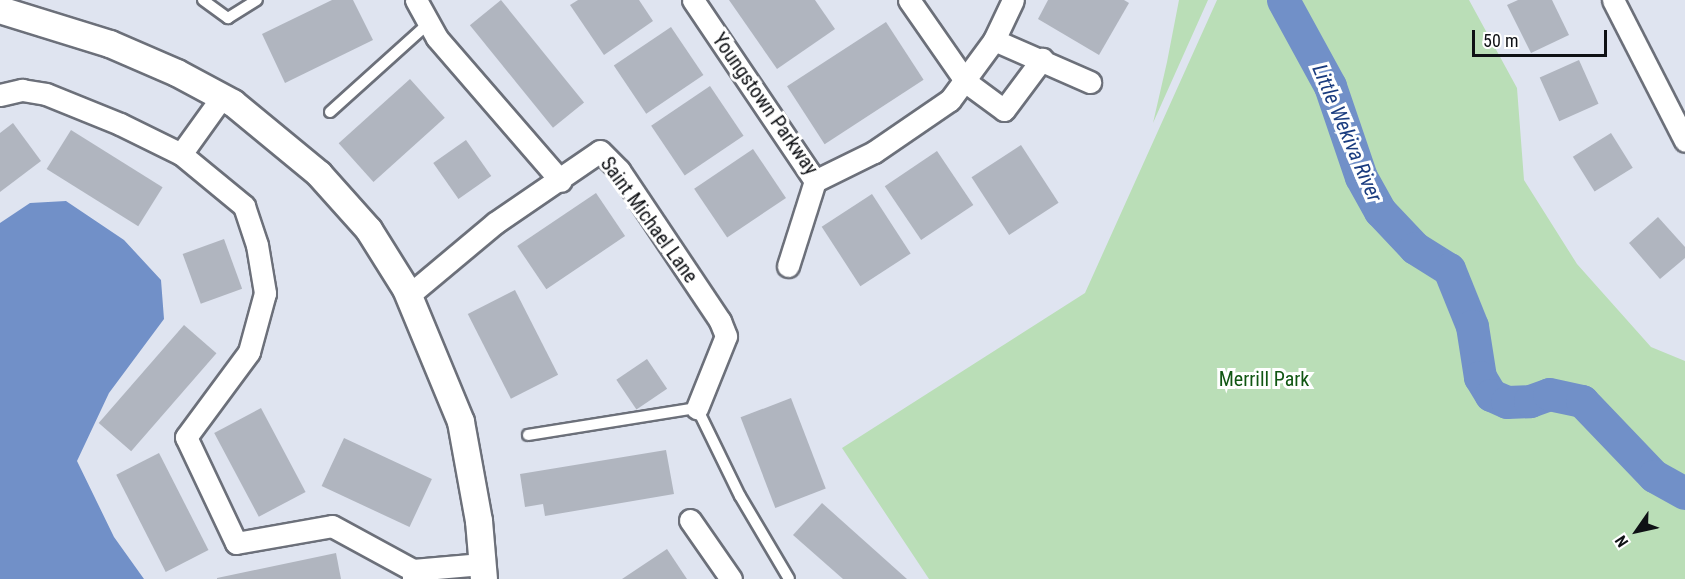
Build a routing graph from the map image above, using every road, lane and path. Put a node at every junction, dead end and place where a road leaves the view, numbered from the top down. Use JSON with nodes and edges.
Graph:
{"nodes":[{"id":1,"x":203,"y":0,"type":"edge"},
{"id":2,"x":257,"y":0,"type":"edge"},
{"id":3,"x":416,"y":0,"type":"edge"},
{"id":4,"x":693,"y":0,"type":"edge"},
{"id":5,"x":909,"y":0,"type":"edge"},
{"id":6,"x":1013,"y":0,"type":"edge"},
{"id":7,"x":1613,"y":0,"type":"edge"},
{"id":8,"x":0,"y":10,"type":"edge"},
{"id":9,"x":429,"y":23,"type":"junction"},
{"id":10,"x":994,"y":40,"type":"junction"},
{"id":11,"x":1042,"y":59,"type":"junction"},
{"id":12,"x":966,"y":82,"type":"junction"},
{"id":13,"x":1090,"y":82,"type":"dead end"},
{"id":14,"x":0,"y":95,"type":"edge"},
{"id":15,"x":222,"y":97,"type":"junction"},
{"id":16,"x":330,"y":112,"type":"dead end"},
{"id":17,"x":1685,"y":141,"type":"edge"},
{"id":18,"x":181,"y":154,"type":"junction"},
{"id":19,"x":561,"y":181,"type":"junction"},
{"id":20,"x":815,"y":181,"type":"junction"},
{"id":21,"x":788,"y":266,"type":"dead end"},
{"id":22,"x":409,"y":295,"type":"junction"},
{"id":23,"x":697,"y":408,"type":"junction"},
{"id":24,"x":528,"y":435,"type":"dead end"},
{"id":25,"x":690,"y":520,"type":"dead end"},
{"id":26,"x":483,"y":572,"type":"edge"},
{"id":27,"x":413,"y":574,"type":"edge"},
{"id":28,"x":730,"y":579,"type":"edge"},
{"id":29,"x":789,"y":579,"type":"edge"}],
"edges":[{"from":1,"to":2,"type":"lane"},
{"from":3,"to":9,"type":"street"},
{"from":4,"to":20,"type":"street","name":"Youngstown Parkway"},
{"from":5,"to":12,"type":"street"},
{"from":6,"to":10,"type":"street","name":"Youngstown Parkway"},
{"from":7,"to":17,"type":"street"},
{"from":8,"to":15,"type":"street"},
{"from":9,"to":16,"type":"lane"},
{"from":9,"to":19,"type":"street"},
{"from":10,"to":11,"type":"street"},
{"from":10,"to":12,"type":"street","name":"Youngstown Parkway"},
{"from":11,"to":12,"type":"street"},
{"from":11,"to":13,"type":"street"},
{"from":12,"to":20,"type":"street","name":"Youngstown Parkway"},
{"from":14,"to":18,"type":"street"},
{"from":15,"to":18,"type":"street"},
{"from":15,"to":22,"type":"street"},
{"from":18,"to":27,"type":"street"},
{"from":19,"to":22,"type":"street","name":"Saint Michael Lane"},
{"from":19,"to":23,"type":"street","name":"Saint Michael Lane"},
{"from":20,"to":21,"type":"street"},
{"from":22,"to":26,"type":"street"},
{"from":23,"to":24,"type":"lane"},
{"from":23,"to":29,"type":"lane"},
{"from":25,"to":28,"type":"street"},
{"from":26,"to":27,"type":"street"}]}
